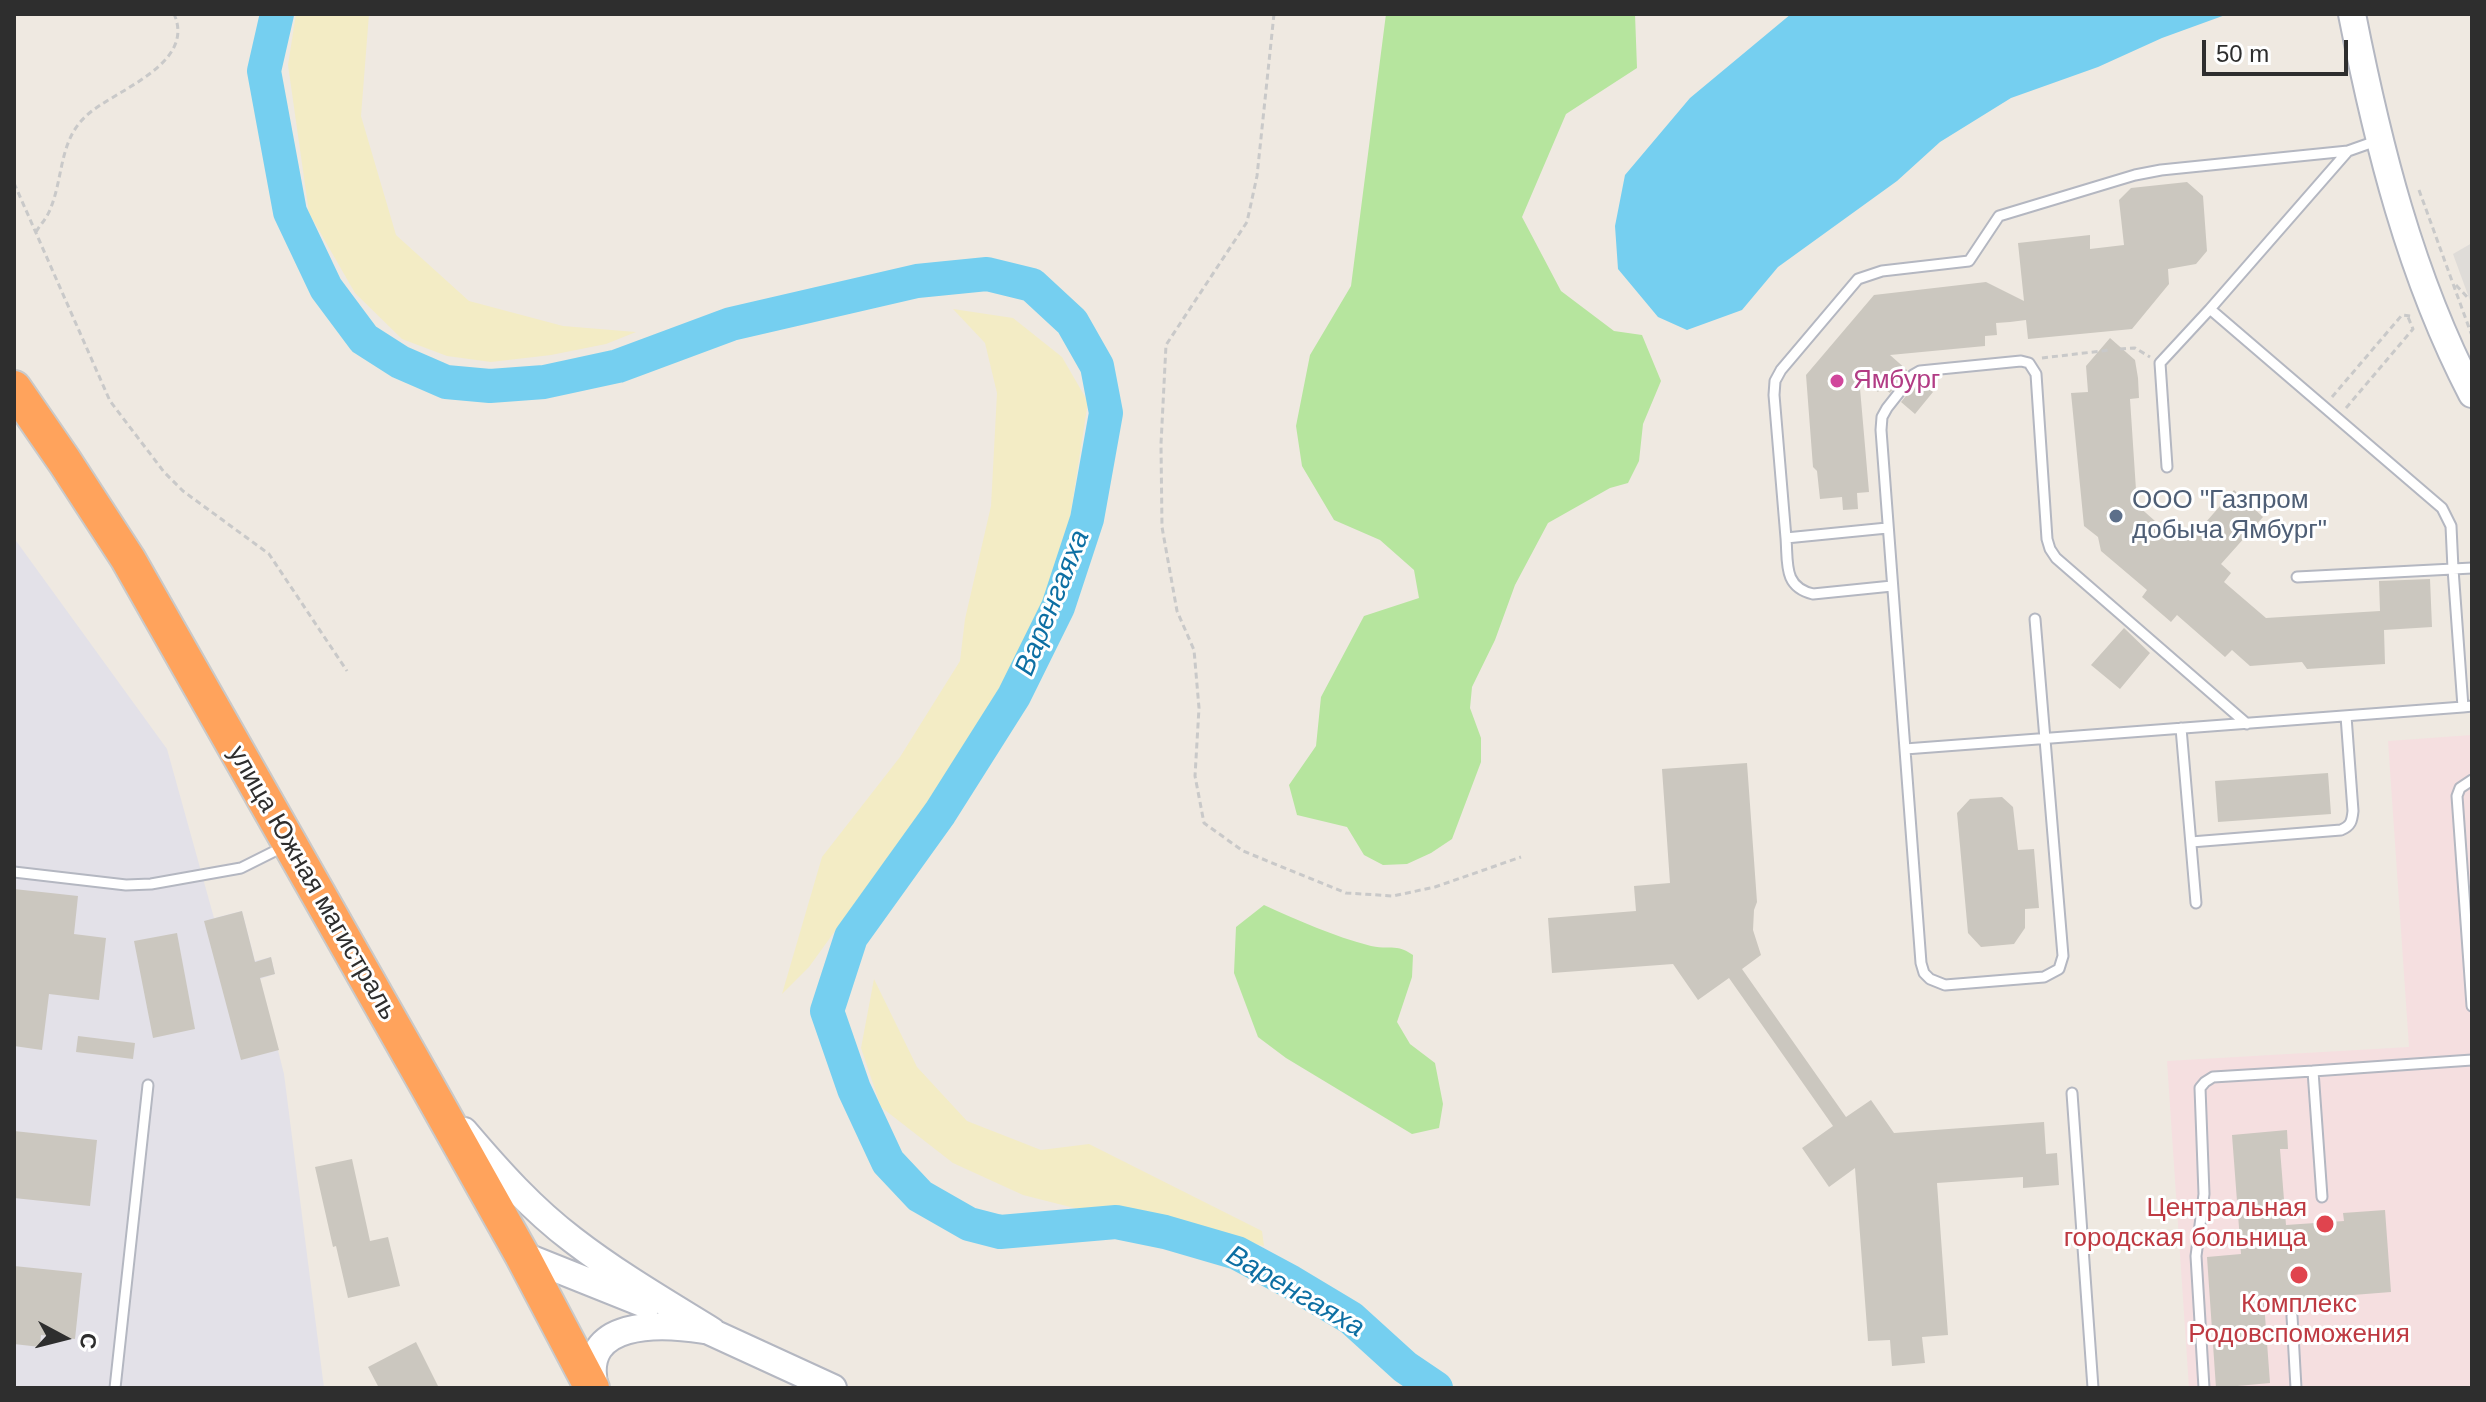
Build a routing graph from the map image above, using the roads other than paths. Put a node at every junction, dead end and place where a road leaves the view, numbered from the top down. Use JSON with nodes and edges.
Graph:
{"nodes":[{"id":1,"x":2352,"y":14,"type":"edge"},
{"id":2,"x":2379,"y":140,"type":"junction"},
{"id":3,"x":2348,"y":151,"type":"junction"},
{"id":4,"x":2210,"y":309,"type":"junction"},
{"id":5,"x":14,"y":388,"type":"edge"},
{"id":6,"x":2472,"y":394,"type":"edge"},
{"id":7,"x":2167,"y":467,"type":"dead end"},
{"id":8,"x":1887,"y":528,"type":"junction"},
{"id":9,"x":1786,"y":538,"type":"junction"},
{"id":10,"x":2472,"y":568,"type":"edge"},
{"id":11,"x":2453,"y":569,"type":"junction"},
{"id":12,"x":2297,"y":577,"type":"dead end"},
{"id":13,"x":1892,"y":586,"type":"junction"},
{"id":14,"x":2035,"y":619,"type":"dead end"},
{"id":15,"x":2467,"y":707,"type":"edge"},
{"id":16,"x":2346,"y":716,"type":"junction"},
{"id":17,"x":2247,"y":724,"type":"junction"},
{"id":18,"x":2181,"y":728,"type":"junction"},
{"id":19,"x":2044,"y":739,"type":"junction"},
{"id":20,"x":1905,"y":749,"type":"junction"},
{"id":21,"x":2472,"y":780,"type":"edge"},
{"id":22,"x":2191,"y":842,"type":"junction"},
{"id":23,"x":290,"y":843,"type":"junction"},
{"id":24,"x":14,"y":872,"type":"edge"},
{"id":25,"x":2196,"y":903,"type":"dead end"},
{"id":26,"x":2472,"y":1006,"type":"edge"},
{"id":27,"x":2472,"y":1060,"type":"edge"},
{"id":28,"x":2313,"y":1071,"type":"junction"},
{"id":29,"x":425,"y":1082,"type":"junction"},
{"id":30,"x":148,"y":1085,"type":"dead end"},
{"id":31,"x":2072,"y":1093,"type":"dead end"},
{"id":32,"x":2322,"y":1197,"type":"dead end"},
{"id":33,"x":522,"y":1255,"type":"junction"},
{"id":34,"x":2292,"y":1316,"type":"dead end"},
{"id":35,"x":712,"y":1331,"type":"junction"},
{"id":36,"x":115,"y":1388,"type":"edge"},
{"id":37,"x":594,"y":1388,"type":"edge"},
{"id":38,"x":833,"y":1388,"type":"edge"},
{"id":39,"x":2093,"y":1388,"type":"edge"},
{"id":40,"x":2204,"y":1388,"type":"edge"},
{"id":41,"x":2296,"y":1388,"type":"edge"}],
"edges":[{"from":1,"to":2,"type":"street"},
{"from":2,"to":3,"type":"lane"},
{"from":2,"to":6,"type":"street"},
{"from":3,"to":4,"type":"lane"},
{"from":3,"to":9,"type":"lane"},
{"from":4,"to":7,"type":"lane"},
{"from":4,"to":11,"type":"lane"},
{"from":5,"to":23,"type":"highway","name":"улица Южная магистраль"},
{"from":8,"to":9,"type":"lane"},
{"from":8,"to":13,"type":"lane"},
{"from":8,"to":17,"type":"lane"},
{"from":9,"to":13,"type":"lane"},
{"from":10,"to":11,"type":"lane"},
{"from":11,"to":12,"type":"lane"},
{"from":11,"to":15,"type":"lane"},
{"from":13,"to":20,"type":"lane"},
{"from":14,"to":19,"type":"lane"},
{"from":15,"to":16,"type":"lane"},
{"from":16,"to":17,"type":"lane"},
{"from":16,"to":22,"type":"lane"},
{"from":17,"to":18,"type":"lane"},
{"from":18,"to":19,"type":"lane"},
{"from":18,"to":22,"type":"lane"},
{"from":19,"to":20,"type":"lane"},
{"from":19,"to":20,"type":"lane"},
{"from":21,"to":26,"type":"lane"},
{"from":22,"to":25,"type":"lane"},
{"from":23,"to":24,"type":"lane"},
{"from":23,"to":29,"type":"highway","name":"улица Южная магистраль"},
{"from":27,"to":28,"type":"lane"},
{"from":28,"to":32,"type":"lane"},
{"from":28,"to":40,"type":"lane"},
{"from":29,"to":33,"type":"highway","name":"улица Южная магистраль"},
{"from":29,"to":35,"type":"street"},
{"from":30,"to":36,"type":"lane"},
{"from":31,"to":39,"type":"lane"},
{"from":33,"to":35,"type":"street"},
{"from":33,"to":37,"type":"highway","name":"улица Южная магистраль"},
{"from":34,"to":41,"type":"lane"},
{"from":35,"to":37,"type":"street"},
{"from":35,"to":38,"type":"street"}]}
